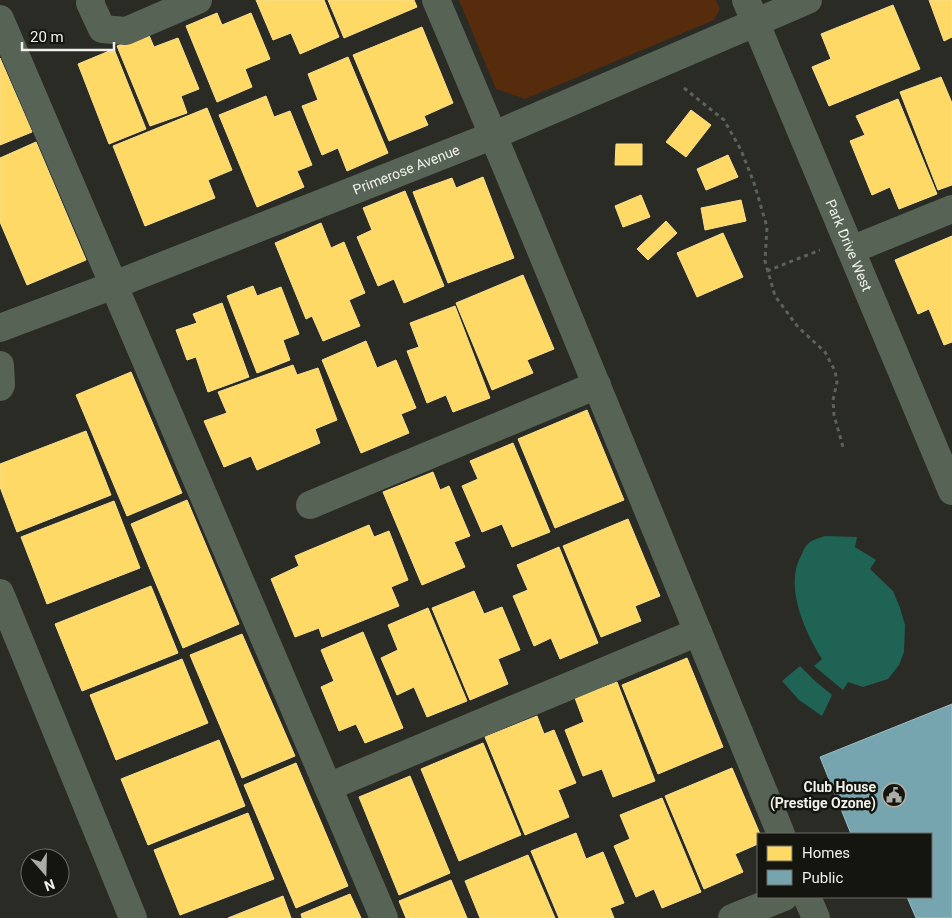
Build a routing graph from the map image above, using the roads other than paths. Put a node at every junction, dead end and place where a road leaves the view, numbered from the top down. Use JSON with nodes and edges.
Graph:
{"nodes":[{"id":1,"x":92,"y":0,"type":"edge"},
{"id":2,"x":198,"y":0,"type":"edge"},
{"id":3,"x":436,"y":0,"type":"edge"},
{"id":4,"x":808,"y":0,"type":"edge"},
{"id":5,"x":750,"y":11,"type":"edge"},
{"id":6,"x":0,"y":19,"type":"edge"},
{"id":7,"x":494,"y":135,"type":"junction"},
{"id":8,"x":952,"y":209,"type":"edge"},
{"id":9,"x":848,"y":244,"type":"junction"},
{"id":10,"x":114,"y":285,"type":"junction"},
{"id":11,"x":0,"y":328,"type":"edge"},
{"id":12,"x":0,"y":365,"type":"edge"},
{"id":13,"x":598,"y":385,"type":"junction"},
{"id":14,"x":0,"y":388,"type":"edge"},
{"id":15,"x":952,"y":491,"type":"edge"},
{"id":16,"x":310,"y":505,"type":"dead end"},
{"id":17,"x":0,"y":594,"type":"edge"},
{"id":18,"x":698,"y":632,"type":"junction"},
{"id":19,"x":328,"y":787,"type":"junction"},
{"id":20,"x":781,"y":833,"type":"edge"},
{"id":21,"x":782,"y":898,"type":"edge"},
{"id":22,"x":807,"y":898,"type":"edge"},
{"id":23,"x":133,"y":918,"type":"edge"},
{"id":24,"x":384,"y":918,"type":"edge"},
{"id":25,"x":732,"y":918,"type":"edge"},
{"id":26,"x":816,"y":918,"type":"edge"}],
"edges":[{"from":1,"to":2,"type":"street"},
{"from":3,"to":7,"type":"street"},
{"from":4,"to":5,"type":"street","name":"Primerose Avenue"},
{"from":5,"to":7,"type":"street","name":"Primerose Avenue"},
{"from":5,"to":9,"type":"street","name":"Park Drive West"},
{"from":6,"to":10,"type":"street"},
{"from":7,"to":10,"type":"street","name":"Primerose Avenue"},
{"from":7,"to":13,"type":"street"},
{"from":8,"to":9,"type":"street"},
{"from":9,"to":15,"type":"street","name":"Park Drive West"},
{"from":10,"to":11,"type":"street","name":"Primerose Avenue"},
{"from":10,"to":19,"type":"street"},
{"from":12,"to":14,"type":"street"},
{"from":13,"to":16,"type":"street"},
{"from":13,"to":18,"type":"street"},
{"from":17,"to":23,"type":"street"},
{"from":18,"to":19,"type":"street"},
{"from":18,"to":20,"type":"street"},
{"from":19,"to":24,"type":"street"},
{"from":21,"to":25,"type":"street"},
{"from":22,"to":26,"type":"street"}]}
